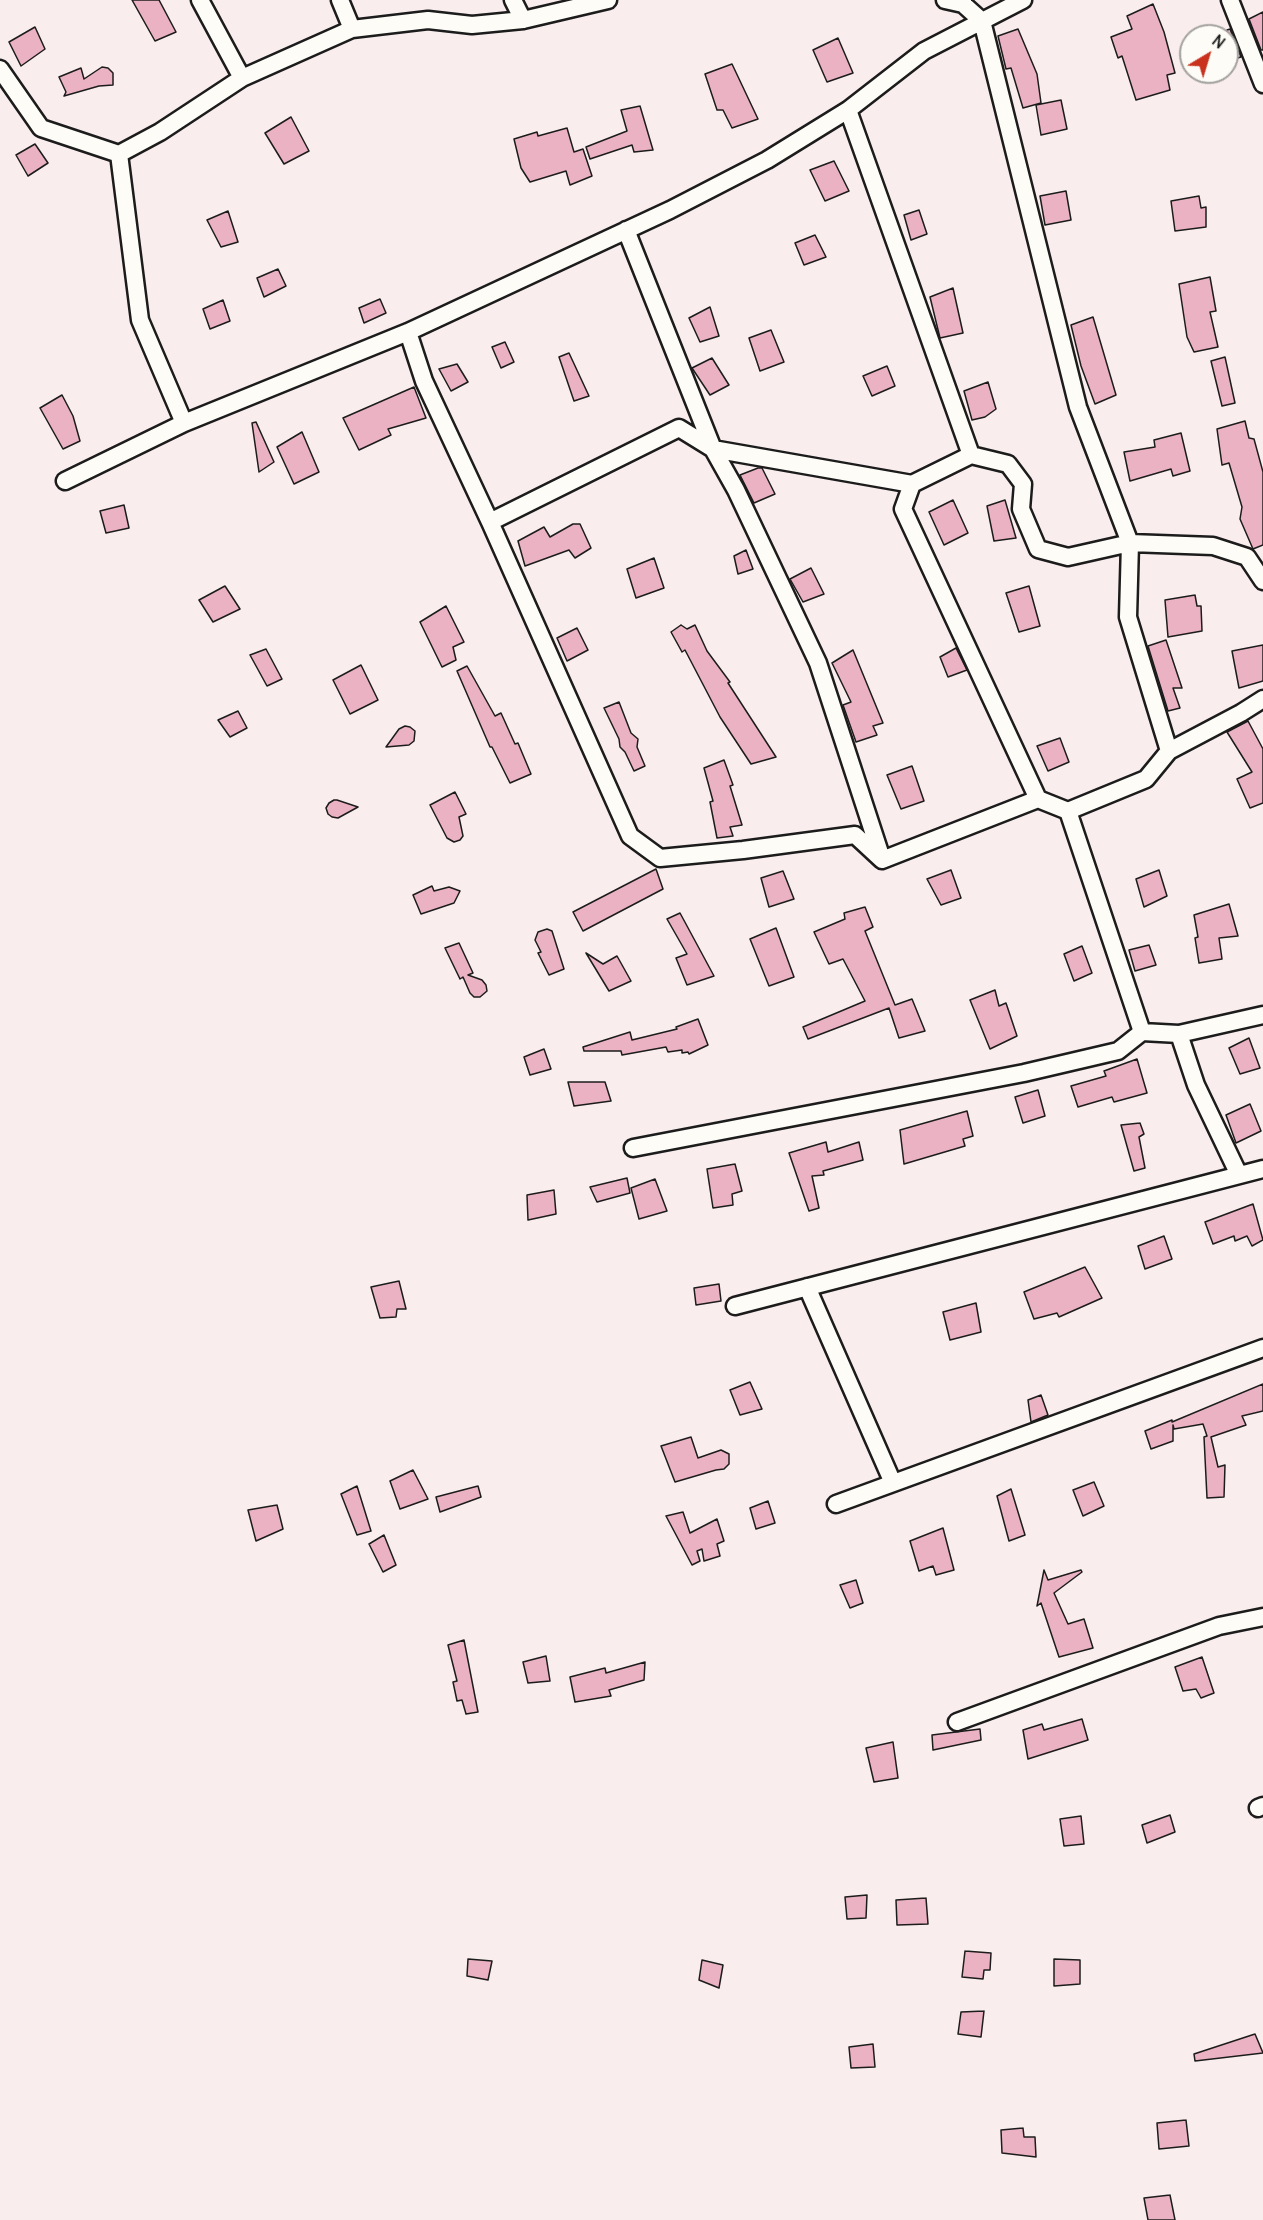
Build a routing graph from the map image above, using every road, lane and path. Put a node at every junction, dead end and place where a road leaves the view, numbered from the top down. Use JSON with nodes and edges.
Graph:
{"nodes":[{"id":1,"x":200,"y":0,"type":"edge"},
{"id":2,"x":340,"y":0,"type":"edge"},
{"id":3,"x":513,"y":0,"type":"edge"},
{"id":4,"x":608,"y":0,"type":"edge"},
{"id":5,"x":945,"y":0,"type":"edge"},
{"id":6,"x":1023,"y":0,"type":"edge"},
{"id":7,"x":1230,"y":0,"type":"edge"},
{"id":8,"x":963,"y":2,"type":"edge"},
{"id":9,"x":523,"y":20,"type":"junction"},
{"id":10,"x":982,"y":21,"type":"junction"},
{"id":11,"x":352,"y":29,"type":"junction"},
{"id":12,"x":0,"y":69,"type":"edge"},
{"id":13,"x":242,"y":78,"type":"junction"},
{"id":14,"x":1263,"y":84,"type":"edge"},
{"id":15,"x":848,"y":110,"type":"junction"},
{"id":16,"x":119,"y":154,"type":"junction"},
{"id":17,"x":626,"y":230,"type":"junction"},
{"id":18,"x":408,"y":332,"type":"junction"},
{"id":19,"x":184,"y":423,"type":"junction"},
{"id":20,"x":713,"y":449,"type":"junction"},
{"id":21,"x":971,"y":455,"type":"junction"},
{"id":22,"x":65,"y":481,"type":"dead end"},
{"id":23,"x":912,"y":484,"type":"junction"},
{"id":24,"x":490,"y":522,"type":"junction"},
{"id":25,"x":1130,"y":543,"type":"junction"},
{"id":26,"x":1263,"y":581,"type":"edge"},
{"id":27,"x":1263,"y":699,"type":"edge"},
{"id":28,"x":1169,"y":751,"type":"junction"},
{"id":29,"x":1038,"y":800,"type":"junction"},
{"id":30,"x":1068,"y":811,"type":"junction"},
{"id":31,"x":882,"y":860,"type":"junction"},
{"id":32,"x":1263,"y":1015,"type":"edge"},
{"id":33,"x":1142,"y":1032,"type":"junction"},
{"id":34,"x":1179,"y":1034,"type":"junction"},
{"id":35,"x":633,"y":1148,"type":"dead end"},
{"id":36,"x":1263,"y":1169,"type":"edge"},
{"id":37,"x":1239,"y":1175,"type":"junction"},
{"id":38,"x":807,"y":1287,"type":"junction"},
{"id":39,"x":735,"y":1306,"type":"dead end"},
{"id":40,"x":1263,"y":1348,"type":"edge"},
{"id":41,"x":893,"y":1483,"type":"junction"},
{"id":42,"x":836,"y":1504,"type":"dead end"},
{"id":43,"x":1263,"y":1617,"type":"edge"},
{"id":44,"x":957,"y":1722,"type":"dead end"}],
"edges":[{"from":1,"to":13,"type":"street"},
{"from":2,"to":11,"type":"street"},
{"from":3,"to":9,"type":"street"},
{"from":4,"to":9,"type":"street"},
{"from":5,"to":8,"type":"street"},
{"from":6,"to":10,"type":"street"},
{"from":7,"to":14,"type":"street"},
{"from":8,"to":10,"type":"street"},
{"from":9,"to":11,"type":"street"},
{"from":10,"to":15,"type":"street"},
{"from":10,"to":25,"type":"street"},
{"from":11,"to":13,"type":"street"},
{"from":12,"to":16,"type":"street"},
{"from":13,"to":16,"type":"street"},
{"from":15,"to":17,"type":"street"},
{"from":15,"to":21,"type":"street"},
{"from":16,"to":19,"type":"street"},
{"from":17,"to":18,"type":"street"},
{"from":17,"to":20,"type":"street"},
{"from":18,"to":19,"type":"street"},
{"from":18,"to":24,"type":"street"},
{"from":19,"to":22,"type":"street"},
{"from":20,"to":23,"type":"street"},
{"from":20,"to":24,"type":"street"},
{"from":20,"to":31,"type":"street"},
{"from":21,"to":23,"type":"street"},
{"from":21,"to":25,"type":"street"},
{"from":23,"to":29,"type":"street"},
{"from":24,"to":31,"type":"street"},
{"from":25,"to":26,"type":"street"},
{"from":25,"to":28,"type":"street"},
{"from":27,"to":28,"type":"street"},
{"from":28,"to":30,"type":"street"},
{"from":29,"to":30,"type":"street"},
{"from":29,"to":31,"type":"street"},
{"from":30,"to":33,"type":"street"},
{"from":32,"to":34,"type":"street"},
{"from":33,"to":34,"type":"street"},
{"from":33,"to":35,"type":"street"},
{"from":34,"to":37,"type":"street"},
{"from":36,"to":37,"type":"street"},
{"from":37,"to":38,"type":"street"},
{"from":38,"to":39,"type":"street"},
{"from":38,"to":41,"type":"street"},
{"from":40,"to":41,"type":"street"},
{"from":41,"to":42,"type":"street"},
{"from":43,"to":44,"type":"street"}]}
